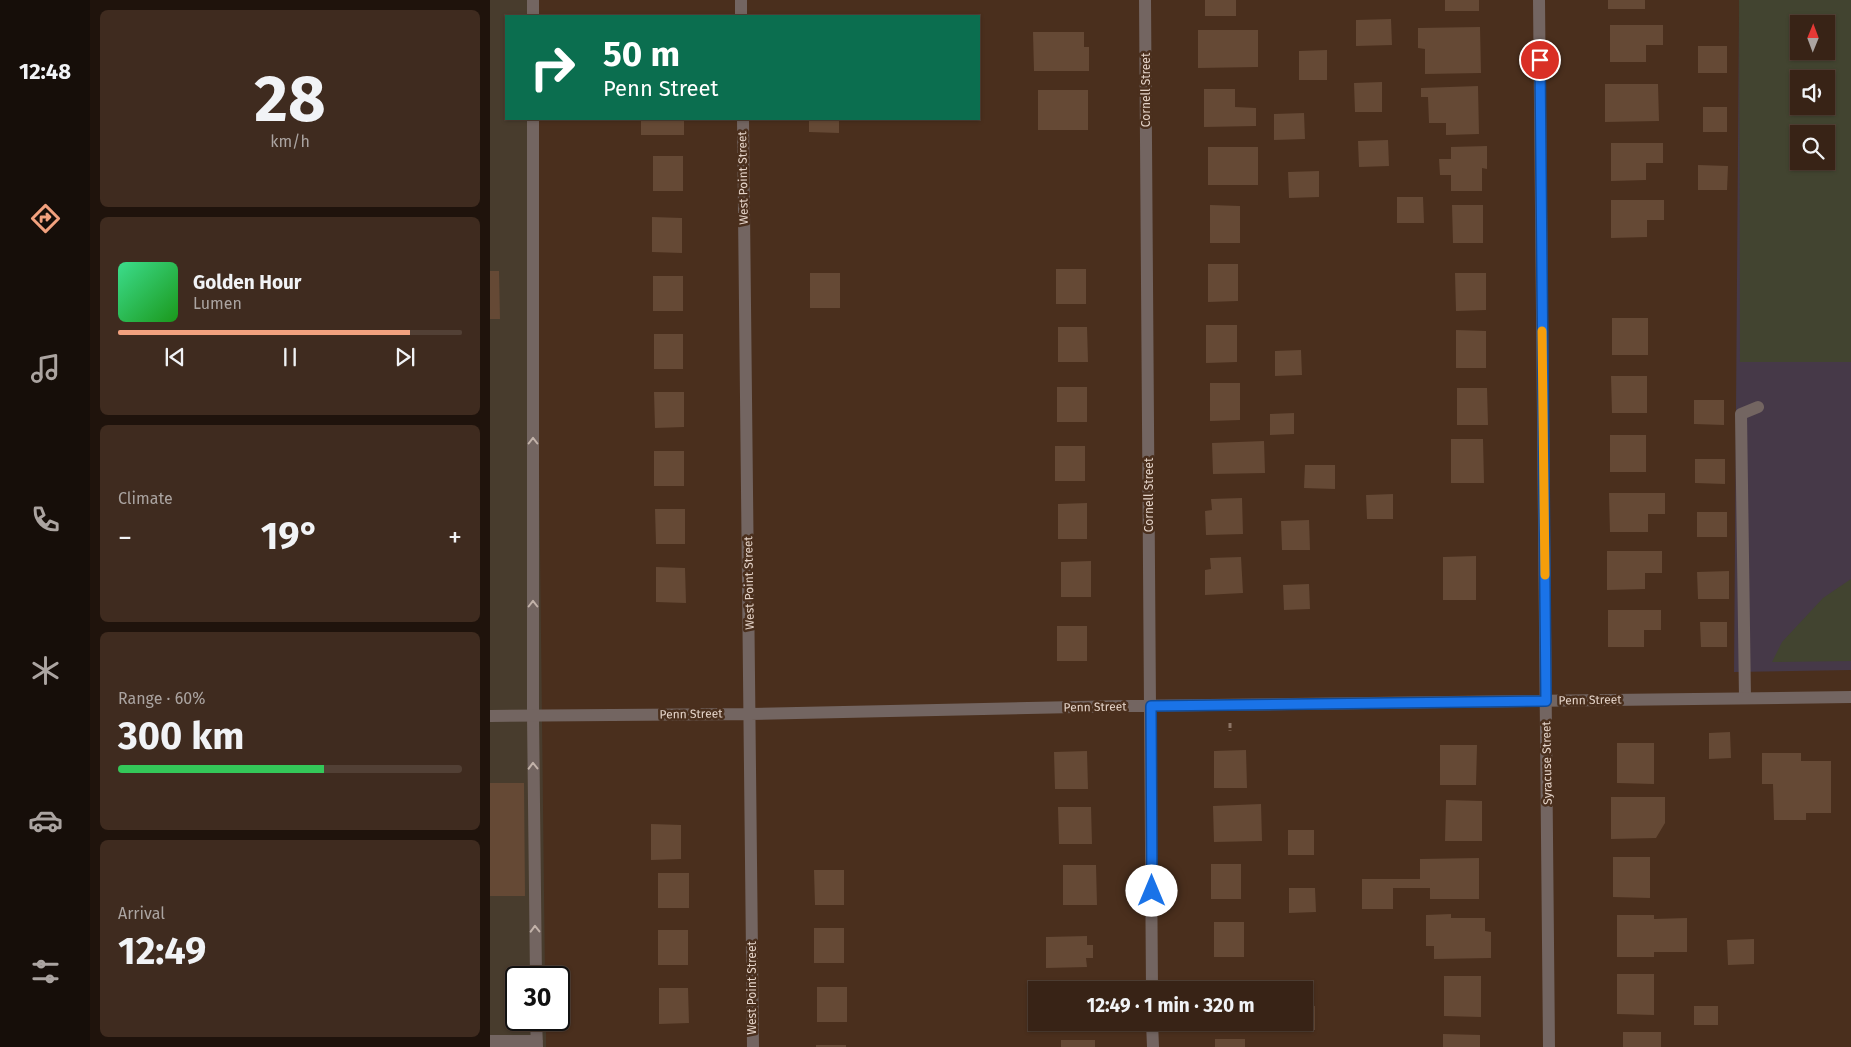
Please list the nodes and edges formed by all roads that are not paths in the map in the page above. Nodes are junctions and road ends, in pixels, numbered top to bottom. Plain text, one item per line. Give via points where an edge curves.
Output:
1 (533, 0) edge
2 (741, 0) edge
3 (1146, 0) edge
4 (1539, 0) edge
5 (533, 15) edge
6 (741, 15) edge
7 (533, 120) edge
8 (743, 120) edge
9 (1758, 407) dead end
10 (1851, 697) edge
11 (1746, 698) junction
12 (1546, 701) junction
13 (1151, 706) junction
14 (750, 714) junction
15 (490, 716) edge
16 (533, 716) junction
17 (536, 966) edge
18 (1152, 981) edge
19 (536, 1031) edge
20 (1152, 1031) edge
21 (490, 1042) edge
22 (537, 1044) edge
23 (753, 1047) edge
24 (1152, 1047) edge
25 (1549, 1047) edge

1 - 5 street
2 - 6 street
3 - 13 street, Cornell Street
4 - 12 street, Syracuse Street
16 -> 7 street
8 - 14 street, West Point Street
9 - 11 street via 1741,414
10 - 11 street, Penn Street
11 - 12 street, Penn Street
12 - 13 street, Penn Street
12 - 25 street, Syracuse Street
13 - 14 street, Penn Street
13 - 18 street, Cornell Street
14 - 16 street, Penn Street
14 - 23 street, West Point Street
15 - 16 street, Penn Street
17 -> 16 street
19 - 22 street
20 - 24 street
21 - 22 street

